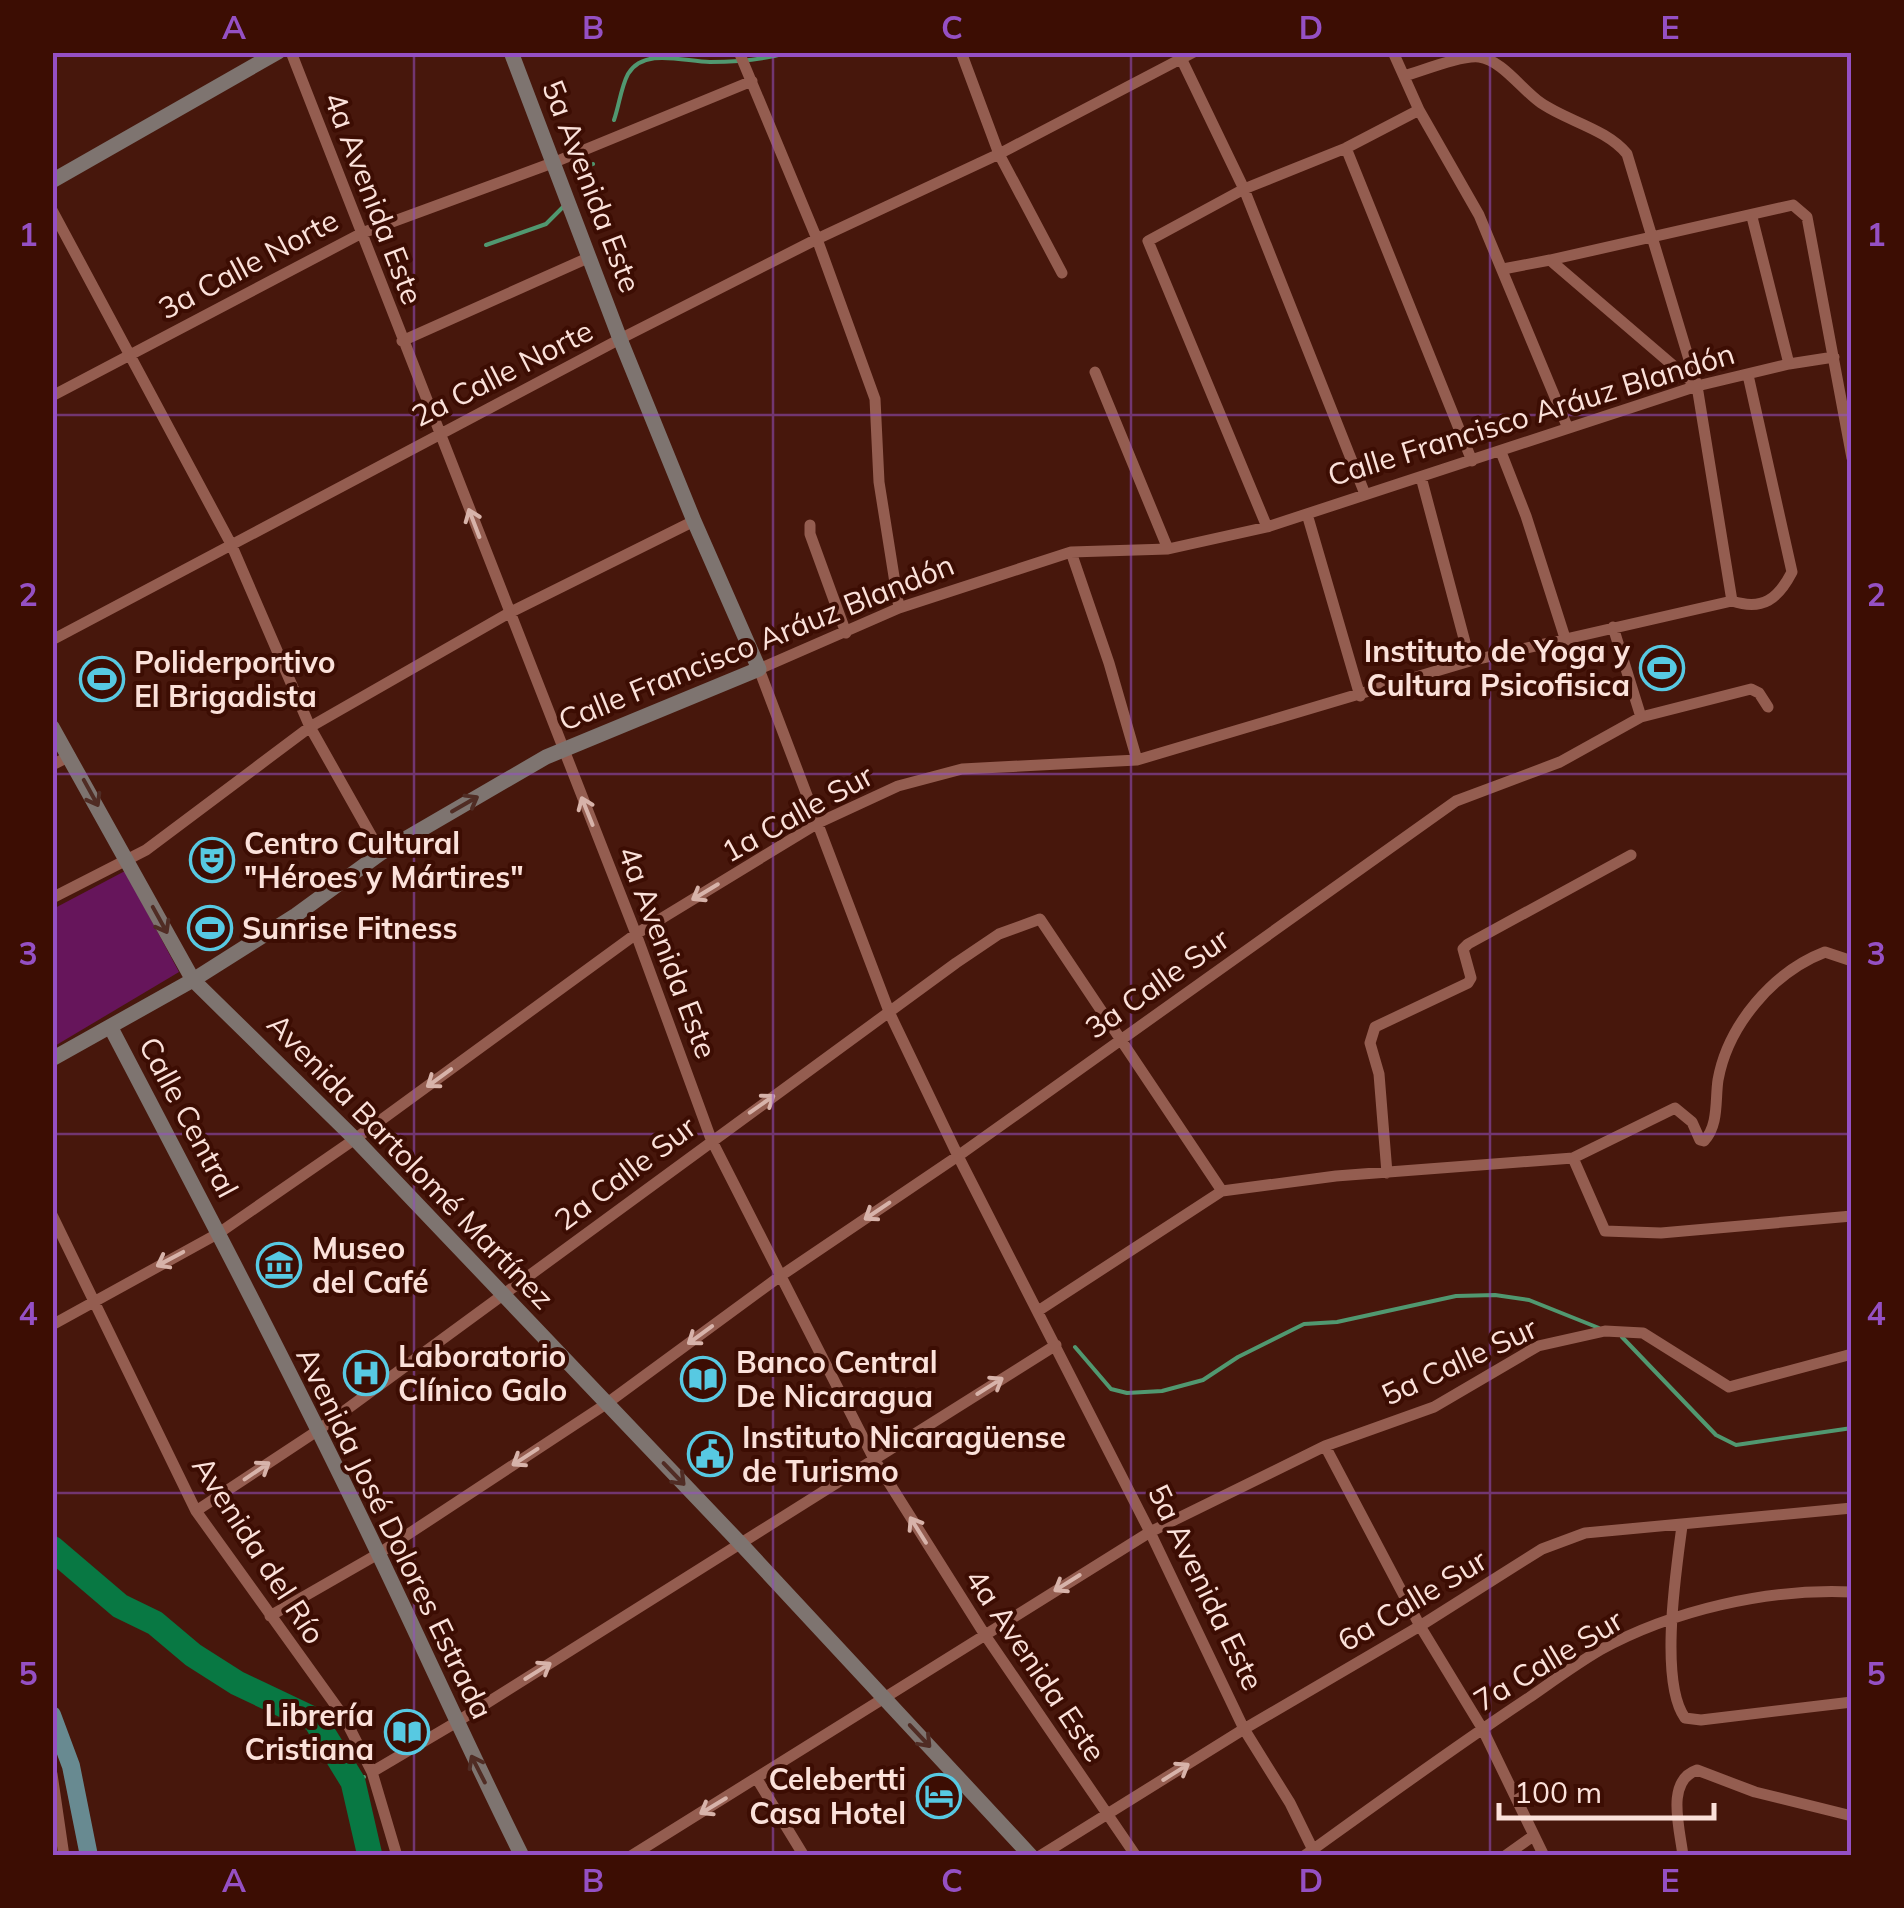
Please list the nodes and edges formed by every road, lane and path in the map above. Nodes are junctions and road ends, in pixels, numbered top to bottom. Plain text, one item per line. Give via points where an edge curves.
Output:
1 (278, 52) edge
2 (292, 52) edge
3 (511, 52) edge
4 (961, 52) edge
5 (1194, 52) edge
6 (1393, 52) edge
7 (740, 54) edge
8 (1179, 56) edge
9 (749, 74) junction
10 (1404, 76) junction
11 (1420, 110) junction
12 (1346, 148) junction
13 (1000, 154) junction
14 (555, 162) junction
15 (52, 181) edge
16 (1244, 189) junction
17 (52, 210) edge
18 (1752, 217) junction
19 (362, 233) junction
20 (817, 239) junction
21 (1654, 240) junction
22 (590, 257) junction
23 (1550, 260) junction
24 (1503, 269) junction
25 (1062, 273) dead end
26 (620, 339) junction
27 (402, 341) junction
28 (131, 354) junction
29 (1834, 358) junction
30 (1789, 364) junction
31 (1095, 372) dead end
32 (1748, 375) junction
33 (1697, 386) junction
34 (52, 396) edge
35 (1567, 426) junction
36 (440, 433) junction
37 (1501, 452) junction
38 (1852, 458) edge
39 (1472, 461) junction
40 (1421, 477) junction
41 (1365, 494) junction
42 (1306, 514) junction
43 (694, 521) junction
44 (810, 524) dead end
45 (1267, 527) junction
46 (232, 544) junction
47 (1168, 549) junction
48 (1072, 552) junction
49 (1732, 601) junction
50 (900, 608) junction
51 (509, 613) junction
52 (1613, 627) junction
53 (846, 633) junction
54 (52, 640) edge
55 (1566, 641) junction
56 (1470, 661) junction
57 (759, 670) junction
58 (1360, 696) junction
59 (1768, 708) dead end
60 (1640, 717) junction
61 (52, 727) edge
62 (310, 727) junction
63 (562, 749) junction
64 (70, 756) junction
65 (1137, 760) junction
66 (52, 765) edge
67 (818, 823) junction
68 (382, 854) junction
69 (1632, 855) dead end
70 (128, 860) junction
71 (52, 898) edge
72 (636, 934) junction
73 (1852, 961) edge
74 (193, 980) junction
75 (890, 1014) junction
76 (111, 1028) junction
77 (1121, 1039) junction
78 (52, 1059) edge
79 (355, 1139) junction
80 (711, 1139) junction
81 (958, 1156) junction
82 (1574, 1158) junction
83 (1387, 1172) junction
84 (1222, 1191) junction
85 (52, 1215) edge
86 (1852, 1216) edge
87 (218, 1233) junction
88 (779, 1277) junction
89 (504, 1295) junction
90 (92, 1302) junction
91 (1038, 1311) junction
92 (52, 1326) edge
93 (1056, 1345) junction
94 (1852, 1354) edge
95 (606, 1404) junction
96 (317, 1431) junction
97 (1325, 1446) junction
98 (874, 1459) junction
99 (1852, 1508) edge
100 (196, 1512) junction
101 (1682, 1526) junction
102 (1150, 1532) junction
103 (740, 1543) junction
104 (378, 1554) junction
105 (1852, 1592) edge
106 (270, 1616) junction
107 (1670, 1622) junction
108 (1420, 1626) junction
109 (985, 1635) junction
110 (885, 1698) junction
111 (1852, 1702) edge
112 (52, 1716) edge
113 (455, 1723) junction
114 (1482, 1728) junction
115 (1244, 1729) junction
116 (372, 1772) junction
117 (52, 1774) edge
118 (757, 1780) junction
119 (55, 1792) edge
120 (1108, 1816) junction
121 (1852, 1816) edge
122 (1533, 1836) junction
123 (1311, 1853) edge
124 (64, 1856) edge
125 (88, 1856) edge
126 (397, 1856) edge
127 (522, 1856) edge
128 (631, 1856) edge
129 (804, 1856) edge
130 (1032, 1856) edge
131 (1040, 1856) edge
132 (1136, 1856) edge
133 (1505, 1856) edge
134 (1544, 1856) edge
135 (1683, 1856) edge

1 - 15 street
2 - 19 street, 4a Avenida Este
3 - 14 street, 5a Avenida Este
4 - 13 street
5 - 8 street, 2a Calle Norte
6 - 10 street
7 - 9 street
8 - 13 street, 2a Calle Norte
8 - 16 street
9 - 14 street, 3a Calle Norte
9 - 20 street
10 - 11 street
10 - 21 street via 1476,56 1490,60 1557,114 1627,154
11 - 12 street
11 - 24 street
12 - 16 street
12 - 39 street
13 - 20 street, 2a Calle Norte
13 - 25 street
14 - 19 street, 3a Calle Norte
14 - 22 street, 5a Avenida Este
16 - 41 street
16 - 45 street via 1148,241
17 - 28 street
18 - 21 street
18 - 29 street via 1794,206 1808,217
18 - 30 street
19 - 27 street, 4a Avenida Este
19 - 28 street, 3a Calle Norte
20 - 26 street, 2a Calle Norte
20 - 50 street via 876,399 879,482
21 - 23 street
21 - 33 street
22 - 26 street, 5a Avenida Este
22 - 27 street
23 - 24 street
23 - 33 street
24 - 35 street
26 - 36 street, 2a Calle Norte
26 - 43 street, 5a Avenida Este
27 - 36 street, 4a Avenida Este
28 - 34 street, 3a Calle Norte
28 - 46 street
29 - 30 street, Calle Francisco Aráuz Blandón
29 - 38 street
30 - 32 street, Calle Francisco Aráuz Blandón
31 - 47 street
32 - 33 street, Calle Francisco Aráuz Blandón
32 - 49 street, 1a Calle Sur via 1792,572 1771,602
33 - 35 street, Calle Francisco Aráuz Blandón
33 - 49 street
35 - 37 street, Calle Francisco Aráuz Blandón
36 - 46 street, 2a Calle Norte
51 -> 36 street, 4a Avenida Este
37 - 39 street, Calle Francisco Aráuz Blandón
37 - 55 street
39 - 40 street, Calle Francisco Aráuz Blandón
40 - 41 street, Calle Francisco Aráuz Blandón
40 - 56 street
41 - 42 street, Calle Francisco Aráuz Blandón
42 - 45 street, Calle Francisco Aráuz Blandón
42 - 58 street
43 - 51 street
43 - 57 street, 5a Avenida Este
44 - 53 street
45 - 47 street, Calle Francisco Aráuz Blandón
46 - 54 street, 2a Calle Norte
46 - 62 street
47 - 48 street, Calle Francisco Aráuz Blandón
48 - 50 street, Calle Francisco Aráuz Blandón
48 - 65 street
49 - 52 street, 1a Calle Sur
50 - 53 street, Calle Francisco Aráuz Blandón
51 - 62 street
51 - 63 street, 4a Avenida Este
52 - 55 street, 1a Calle Sur
52 - 60 street
53 - 57 street, Calle Francisco Aráuz Blandón
55 - 56 street, 1a Calle Sur
56 - 58 street, 1a Calle Sur
57 - 63 street, Calle Francisco Aráuz Blandón
57 - 67 street, 5a Avenida Este
58 - 65 street, 1a Calle Sur
59 - 60 street, 3a Calle Sur via 1751,689
60 - 77 street, 3a Calle Sur via 1560,762 1456,801
61 - 64 street, Avenida Bartolomé Martínez
62 - 68 street
62 - 70 street
68 -> 63 street, Calle Francisco Aráuz Blandón
72 -> 63 street, 4a Avenida Este
64 - 66 street
64 -> 70 street, Avenida Bartolomé Martínez
65 - 67 street, 1a Calle Sur via 962,769 898,786
67 -> 72 street, 1a Calle Sur
67 - 75 street, 5a Avenida Este
68 - 74 street, Calle Francisco Aráuz Blandón
69 - 83 street via 1468,944 1468,983 1375,1027 1370,1043 1380,1074
70 - 71 street
70 -> 74 street, Avenida Bartolomé Martínez
72 -> 79 street, 1a Calle Sur
72 - 80 street, 4a Avenida Este
73 - 82 street via 1825,952 1808,958 1758,998 1718,1076 1713,1128 1704,1141 1676,1108
74 - 76 street, Calle Francisco Aráuz Blandón
74 - 79 street, Avenida Bartolomé Martínez
75 - 77 street, 2a Calle Sur via 999,934 1040,919
80 -> 75 street, 2a Calle Sur
75 - 81 street, 5a Avenida Este
76 - 78 street, Calle Francisco Aráuz Blandón
76 - 87 street, Calle Central
77 - 81 street, 3a Calle Sur
77 - 84 street
79 - 87 street, 1a Calle Sur
79 - 89 street, Avenida Bartolomé Martínez
80 - 88 street, 4a Avenida Este
80 - 89 street, 2a Calle Sur
81 -> 88 street, 3a Calle Sur
81 - 91 street, 5a Avenida Este
82 - 83 street
82 - 86 street via 1605,1232
83 - 84 street
84 - 91 street
85 - 90 street, Avenida del Río
87 -> 90 street, 1a Calle Sur
87 - 96 street, Avenida José Dolores Estrada
88 -> 95 street, 3a Calle Sur
88 - 98 street, 4a Avenida Este
89 - 95 street, Avenida Bartolomé Martínez
89 - 96 street, 2a Calle Sur
90 - 92 street, 1a Calle Sur
90 - 100 street, Avenida del Río
91 - 93 street, 5a Avenida Este
98 -> 93 street
93 - 102 street, 5a Avenida Este
94 - 97 street, 5a Calle Sur via 1728,1386 1644,1333 1606,1331 1538,1346 1434,1407
95 -> 103 street, Avenida Bartolomé Martínez
95 -> 104 street, 3a Calle Sur
100 -> 96 street, 2a Calle Sur
96 - 104 street, Avenida José Dolores Estrada
97 - 102 street, 5a Calle Sur
97 - 108 street
98 - 103 street
109 -> 98 street, 4a Avenida Este
99 - 101 street, 6a Calle Sur
100 - 106 street, Avenida del Río
101 - 107 street
101 - 108 street, 6a Calle Sur via 1585,1533 1542,1548
102 -> 109 street, 5a Calle Sur
102 - 115 street, 5a Avenida Este
103 - 110 street, Avenida Bartolomé Martínez
113 -> 103 street
104 - 106 street, 3a Calle Sur
104 - 113 street, Avenida José Dolores Estrada
105 - 107 street, 7a Calle Sur via 1814,1590 1722,1605
106 - 116 street, Avenida del Río via 344,1718
107 - 111 street via 1677,1707 1685,1718
107 - 114 street, 7a Calle Sur via 1600,1650
108 - 114 street
108 - 115 street, 6a Calle Sur
109 - 110 street, 5a Calle Sur
109 - 120 street, 4a Avenida Este
110 - 118 street, 5a Calle Sur
110 -> 130 street, Avenida Bartolomé Martínez
112 - 125 main road via 71,1766
113 - 116 street
127 -> 113 street, Avenida José Dolores Estrada
114 - 122 street
114 - 123 street, 7a Calle Sur
120 -> 115 street, 6a Calle Sur
115 - 123 street, 5a Avenida Este
116 - 126 street, Avenida del Río
117 - 119 street
118 -> 128 street, 5a Calle Sur
118 - 129 street
119 - 124 street
120 - 131 street, 6a Calle Sur
120 - 132 street
121 - 135 street via 1754,1792 1698,1770 1682,1780 1676,1794
122 - 133 street
122 - 134 street

